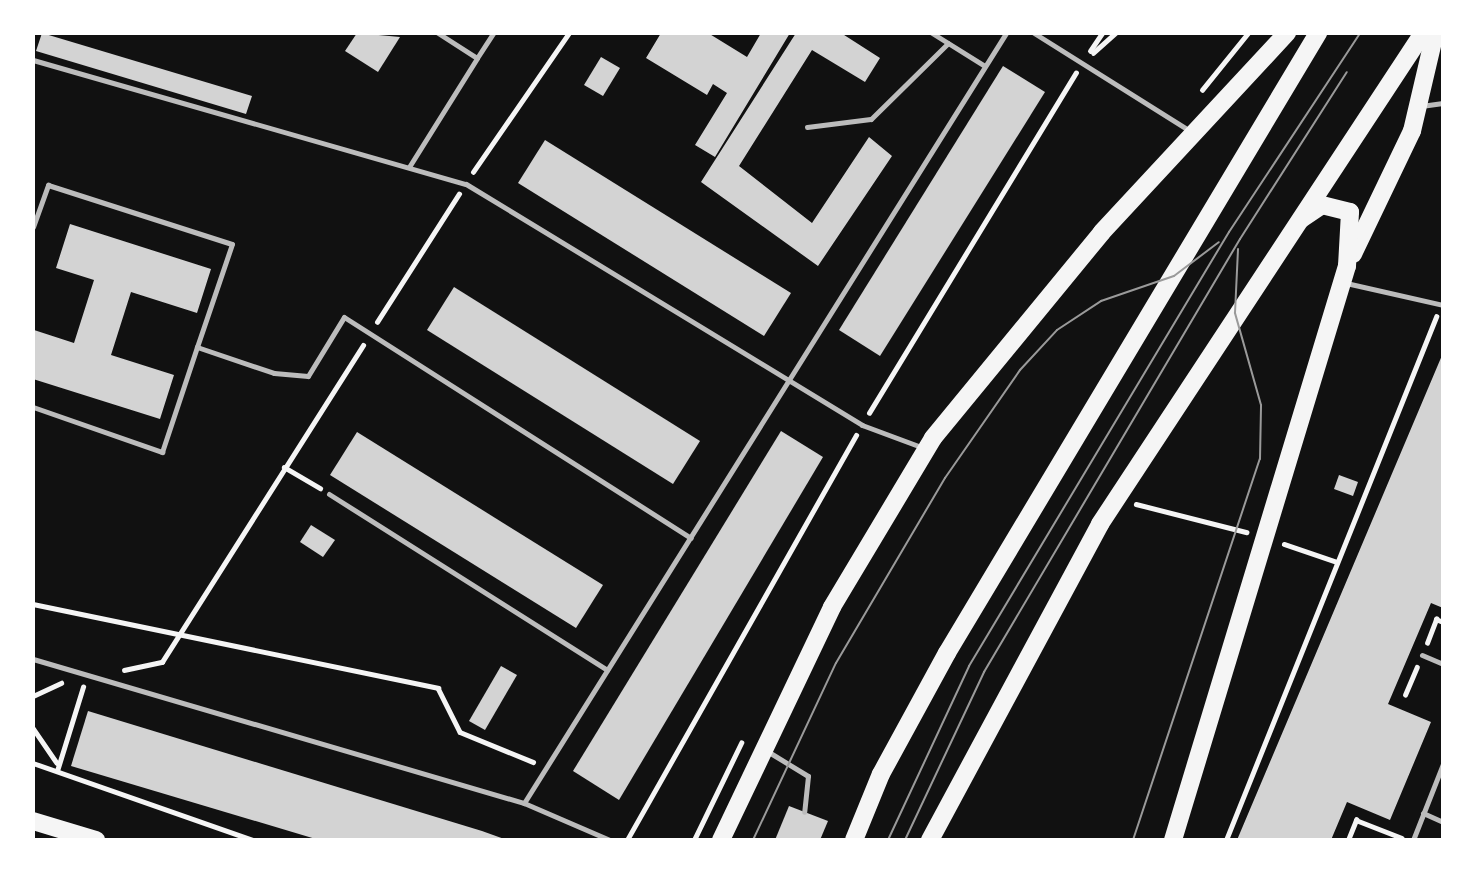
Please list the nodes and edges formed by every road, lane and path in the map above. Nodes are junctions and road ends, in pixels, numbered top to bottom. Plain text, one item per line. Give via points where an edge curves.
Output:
1 (438, 33) edge
2 (493, 33) edge
3 (569, 33) edge
4 (932, 33) edge
5 (1006, 33) edge
6 (1034, 33) edge
7 (1102, 33) edge
8 (1115, 33) edge
9 (1287, 33) edge
10 (1318, 33) edge
11 (1423, 33) edge
12 (1436, 33) edge
13 (948, 43) junction
14 (477, 58) junction
15 (33, 60) edge
16 (1082, 63) junction
17 (985, 66) junction
18 (1443, 103) edge
19 (1418, 107) junction
20 (807, 127) dead end
21 (1192, 132) junction
22 (409, 167) junction
23 (466, 184) junction
24 (33, 227) edge
25 (1286, 234) junction
26 (1345, 274) junction
27 (1442, 304) edge
28 (371, 332) junction
29 (197, 347) junction
30 (789, 381) junction
31 (33, 407) edge
32 (862, 425) junction
33 (927, 450) junction
34 (284, 467) junction
35 (329, 494) joint
36 (1134, 504) dead end
37 (691, 538) junction
38 (1265, 538) junction
39 (1337, 562) junction
40 (33, 604) edge
41 (181, 631) junction
42 (1422, 656) dead end
43 (33, 659) edge
44 (1443, 664) edge
45 (607, 670) junction
46 (86, 677) junction
47 (33, 728) edge
48 (761, 747) junction
49 (33, 763) edge
50 (58, 764) junction
51 (1443, 764) edge
52 (546, 767) junction
53 (57, 771) junction
54 (524, 803) junction
55 (804, 812) dead end
56 (1423, 813) junction
57 (33, 821) edge
58 (1443, 822) edge
59 (96, 840) edge
60 (253, 840) edge
61 (610, 840) edge
62 (627, 840) edge
63 (720, 840) edge
64 (854, 840) edge
65 (930, 840) edge
66 (1173, 840) edge
67 (1226, 840) edge
68 (1348, 840) edge
69 (1406, 840) edge
70 (1413, 840) edge

1 - 14 lane
2 - 14 lane
3 - 23 path
4 - 13 lane
5 - 17 lane
6 - 16 lane
7 - 16 path
8 - 16 path
9 - 21 main road
10 - 64 main road via 947,653 881,774
11 - 25 main road
12 - 19 main road
13 - 17 lane
13 - 20 lane via 871,119
14 - 22 lane
15 - 22 lane
16 - 21 lane
16 - 32 path
17 - 30 lane
18 - 19 lane
19 - 26 main road
21 - 33 main road via 1014,333
22 - 23 lane
23 - 28 path
23 - 30 lane
24 - 29 lane via 48,185 232,244
25 - 26 main road via 1322,205 1340,205 1352,223
25 - 65 main road via 1100,524
26 - 27 lane
26 - 38 main road
27 - 39 path
28 - 29 lane via 344,317 308,376 274,373
28 - 34 path
28 - 37 lane
29 - 31 lane via 162,452
30 - 32 lane
30 - 37 lane
32 - 33 lane
32 - 62 path
33 - 48 main road via 832,607
34 - 35 path
34 - 41 path
35 - 45 lane
36 - 38 path
37 - 45 lane
38 - 39 path
38 - 66 main road
39 - 67 path
40 - 41 path
41 - 46 path via 162,662
41 - 52 path via 439,688 460,732
42 - 44 lane
43 - 46 lane
45 - 52 lane
46 - 50 path
46 - 54 lane
47 - 50 path
48 - 55 lane via 808,776
48 - 63 main road
49 - 53 path
50 - 53 path
51 - 56 lane
52 - 54 lane
53 - 60 path
54 - 61 lane
56 - 58 lane
56 - 70 lane
57 - 59 main road
68 - 69 path via 1356,820

